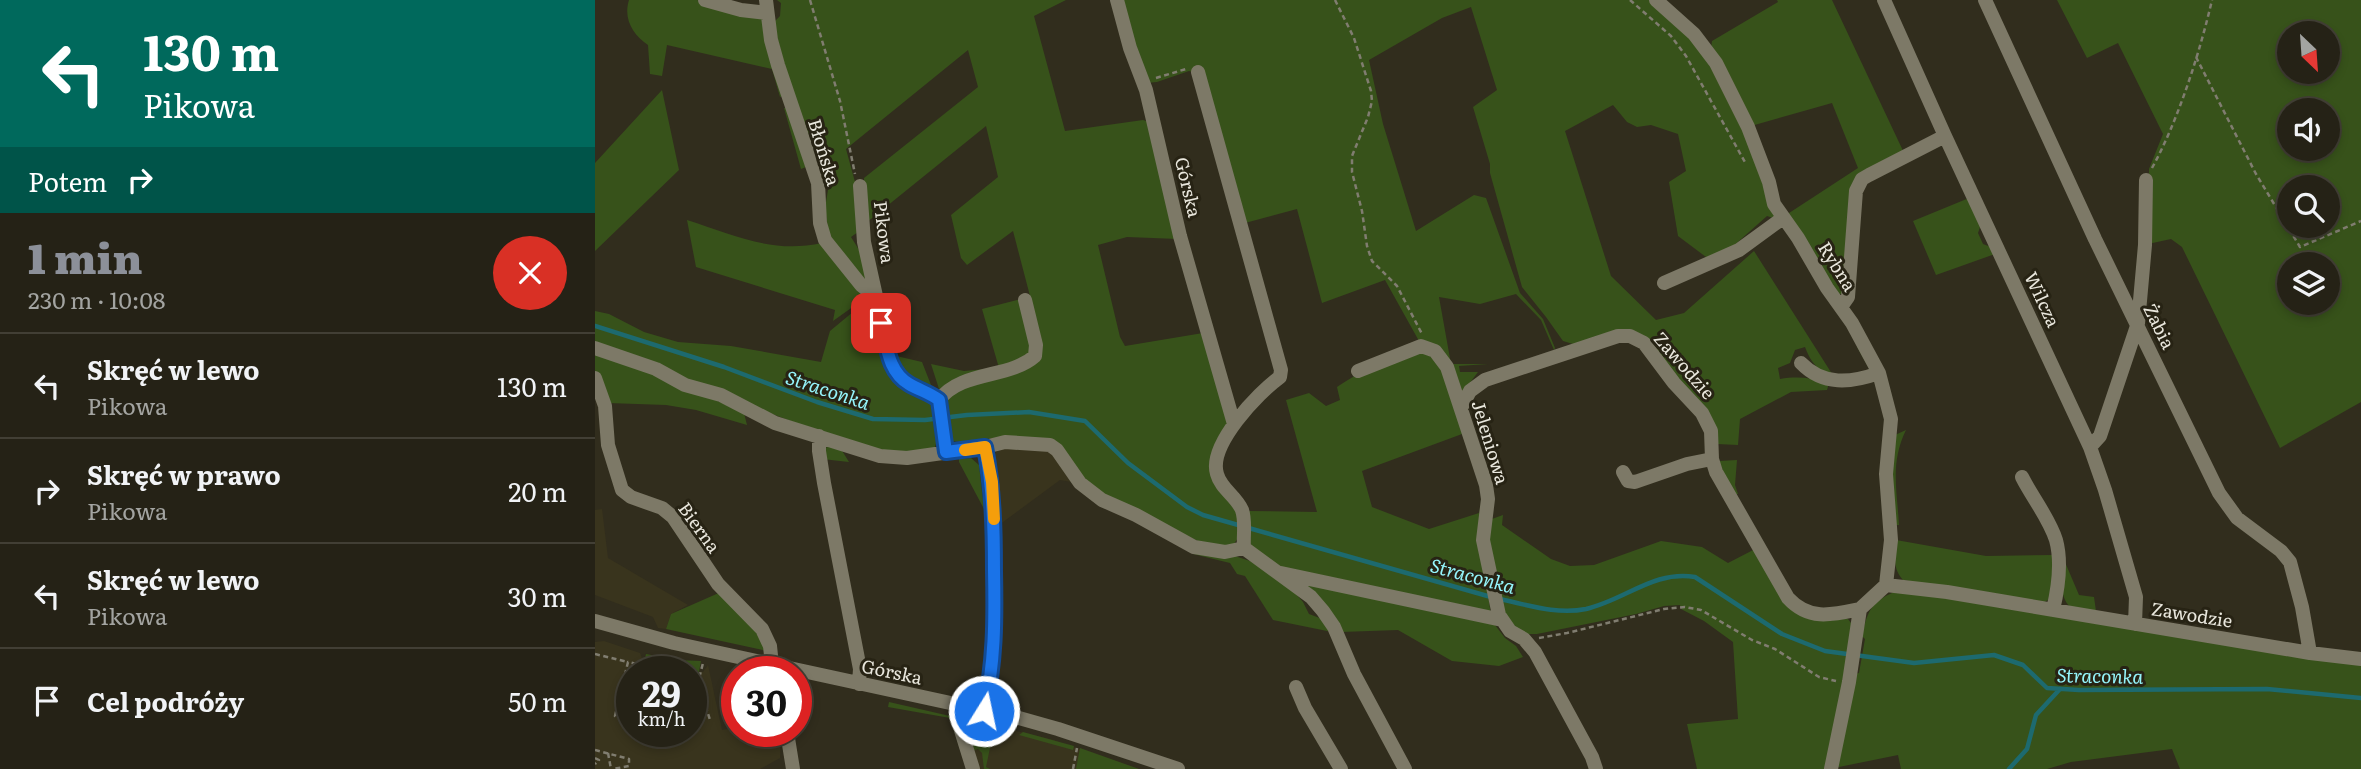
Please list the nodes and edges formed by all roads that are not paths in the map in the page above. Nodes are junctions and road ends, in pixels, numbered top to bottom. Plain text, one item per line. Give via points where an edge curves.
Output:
1 (705, 0) edge
2 (1117, 0) edge
3 (1656, 0) edge
4 (1885, 0) edge
5 (1985, 0) edge
6 (766, 7) edge
7 (1198, 72) road end
8 (1945, 136) junction
9 (2146, 180) road end
10 (860, 186) road end
11 (1783, 218) junction
12 (1664, 284) dead end
13 (876, 297) junction
14 (1025, 300) dead end
15 (1841, 307) junction
16 (2138, 323) junction
17 (595, 348) edge
18 (1801, 363) dead end
19 (1357, 371) dead end
20 (1879, 373) junction
21 (595, 377) edge
22 (940, 403) junction
23 (1461, 408) junction
24 (1234, 424) junction
25 (819, 436) junction
26 (945, 447) junction
27 (985, 447) junction
28 (2090, 447) junction
29 (1712, 459) junction
30 (1623, 472) dead end
31 (2022, 477) dead end
32 (1244, 542) junction
33 (1277, 572) junction
34 (1886, 585) junction
35 (1860, 609) junction
36 (2053, 610) junction
37 (1500, 617) junction
38 (595, 621) edge
39 (2135, 624) junction
40 (2310, 653) junction
41 (730, 656) edge
42 (775, 656) edge
43 (2361, 659) edge
44 (812, 674) edge
45 (859, 684) junction
46 (1296, 687) dead end
47 (961, 706) junction
48 (984, 711) junction
49 (789, 747) edge
50 (1171, 768) edge
51 (793, 769) edge
52 (973, 769) edge
53 (1341, 769) edge
54 (1405, 769) edge
55 (1596, 769) edge
56 (1831, 769) edge

1 - 6 street via 741,10
2 - 24 street, Górska via 1143,81 1180,236
3 - 11 street, Rybna via 1694,34 1716,63 1748,127
4 - 8 street, Wilcza
5 - 16 street, Żabia
6 - 13 street, Błońska via 778,65 818,183 825,240
7 - 24 street via 1281,370 1280,377
8 - 15 street via 1859,184 1848,298
8 - 28 street, Wilcza
9 - 16 street
10 - 13 street, Pikowa via 864,242
11 - 12 street via 1739,250
11 - 15 street, Rybna
13 - 22 street, Pikowa via 893,368 902,380
14 - 22 street via 1035,356 1027,363 952,388
15 - 20 street, Rybna
16 - 28 street via 2100,436
16 - 40 street, Żabia via 2226,504 2290,562
17 - 25 street via 721,395 775,423
18 - 20 street via 1808,371 1833,381 1861,380
19 - 23 street, Jeleniowa via 1412,348 1429,347 1447,367
20 - 34 street, Rybna via 1891,419 1886,474 1891,540
21 - 42 street, Bierna via 622,490 668,511 718,584 762,629
22 - 26 street
23 - 29 street, Zawodzie via 1470,391 1485,380 1587,345 1630,337 1644,343 1702,413 1711,430
23 - 37 street, Jeleniowa via 1488,493 1483,540
24 - 32 street via 1218,453 1216,469 1239,505
25 - 26 street via 880,456 907,458
25 - 45 street
26 - 27 street
27 - 32 street via 1005,442 1050,445 1091,493 1194,547 1225,552
27 - 48 street via 994,515 995,636
28 - 39 street, Wilcza via 2136,597
29 - 30 street via 1635,482
29 - 35 street, Zawodzie via 1781,589 1794,604 1825,615
31 - 36 street via 2055,539 2058,564
32 - 33 street
33 - 37 street via 1496,621
33 - 54 street via 1311,597 1334,627
34 - 35 street
34 - 36 street, Zawodzie
35 - 56 street
36 - 39 street, Zawodzie
37 - 55 street via 1535,652
38 - 41 street, Górska
39 - 40 street, Zawodzie
40 - 43 street, Zawodzie
44 - 45 street, Górska
45 - 47 street, Górska
46 - 53 street
47 - 48 street, Górska
47 - 52 street via 960,724
48 - 50 street, Górska via 1058,729
49 - 51 street

